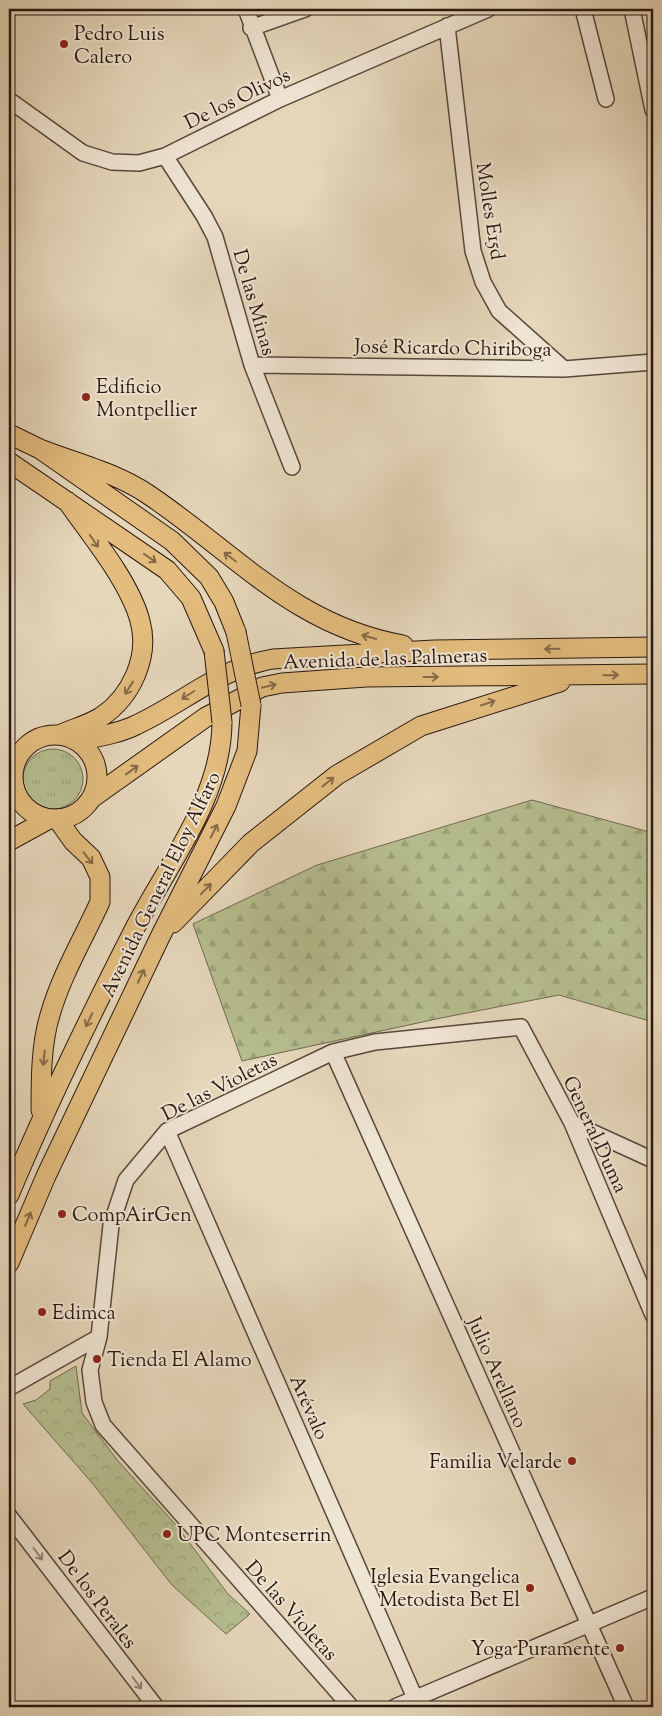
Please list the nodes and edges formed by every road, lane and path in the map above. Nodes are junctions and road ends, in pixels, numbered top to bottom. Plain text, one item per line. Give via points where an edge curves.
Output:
1 (246, 9) edge
2 (305, 9) edge
3 (488, 9) edge
4 (583, 9) edge
5 (632, 9) edge
6 (447, 26) junction
7 (251, 28) junction
8 (280, 98) junction
9 (606, 98) dead end
10 (9, 100) edge
11 (653, 110) edge
12 (165, 156) junction
13 (653, 362) edge
14 (252, 365) junction
15 (564, 369) junction
16 (9, 434) edge
17 (40, 449) junction
18 (9, 462) edge
19 (292, 467) dead end
20 (67, 501) junction
21 (653, 647) edge
22 (434, 650) junction
23 (653, 674) edge
24 (581, 675) junction
25 (59, 735) junction
26 (77, 741) junction
27 (12, 761) edge
28 (92, 798) junction
29 (54, 820) junction
30 (9, 841) edge
31 (160, 937) junction
32 (521, 1027) joint
33 (333, 1052) junction
34 (42, 1117) junction
35 (572, 1123) junction
36 (168, 1131) junction
37 (653, 1160) edge
38 (9, 1195) edge
39 (9, 1263) edge
40 (653, 1315) edge
41 (99, 1337) junction
42 (9, 1388) edge
43 (9, 1516) edge
44 (653, 1596) edge
45 (588, 1625) junction
46 (415, 1698) junction
47 (156, 1707) edge
48 (351, 1707) edge
49 (395, 1707) edge
50 (626, 1707) edge

1 - 7 street
2 - 7 street
3 - 6 street, De los Olivos
4 - 9 street
5 - 11 street
6 - 8 street, De los Olivos
6 - 15 street, Molles E15d via 473,252 483,282 500,311
7 - 8 street
8 - 12 street, De los Olivos
10 - 12 street, De los Olivos via 83,153 97,159 139,163
12 - 14 street, De las Minas via 214,237
13 - 15 street, José Ricardo Chiriboga
14 - 15 street, José Ricardo Chiriboga
14 - 19 street, De las Minas
16 - 17 main road, Avenida General Eloy Alfaro
22 -> 17 main road via 358,634 305,610 281,596 148,494 120,479
31 -> 17 main road, Avenida General Eloy Alfaro, bridge via 226,806 246,751 250,705 236,632 209,577 183,552 153,526
18 - 20 main road, Avenida General Eloy Alfaro
20 -> 25 main road via 127,591 140,622 142,646 138,670 118,704 100,717
20 -> 34 main road, Avenida General Eloy Alfaro, bridge via 167,570 191,598 214,650 222,722 221,745 203,802 135,928
21 -> 22 main road, Avenida de las Palmeras
22 -> 26 main road, Avenida de las Palmeras via 249,663 134,726
24 -> 23 main road, Avenida de las Palmeras
28 -> 24 main road, Avenida de las Palmeras via 206,717 262,687 366,677
31 -> 24 main road via 252,843 337,775 421,726
25 - 26 main road
25 - 27 main road via 34,740
26 - 28 main road via 87,750 96,767
27 - 29 main road via 18,800 32,813
28 - 29 main road, Avenida de las Palmeras via 78,813
29 - 30 main road, Avenida de las Palmeras
29 -> 34 main road via 91,858 100,877 101,888 100,902 61,983 49,1016
39 -> 31 main road, Avenida General Eloy Alfaro via 46,1176
32 - 33 street, De las Violetas via 375,1042
32 - 35 street, General Duma
33 - 36 street, De las Violetas
33 - 45 street, Julio Arellano
34 - 38 main road, Avenida General Eloy Alfaro
35 - 37 street
35 - 40 street, General Duma
36 - 41 street, De las Violetas via 126,1180 114,1216
36 - 46 street, Arévalo
41 - 42 street
41 - 48 street, De las Violetas via 90,1370 94,1402 103,1425
43 -> 47 street, De los Perales
44 - 45 street
45 - 46 street
45 - 50 street, Julio Arellano
46 - 49 street

